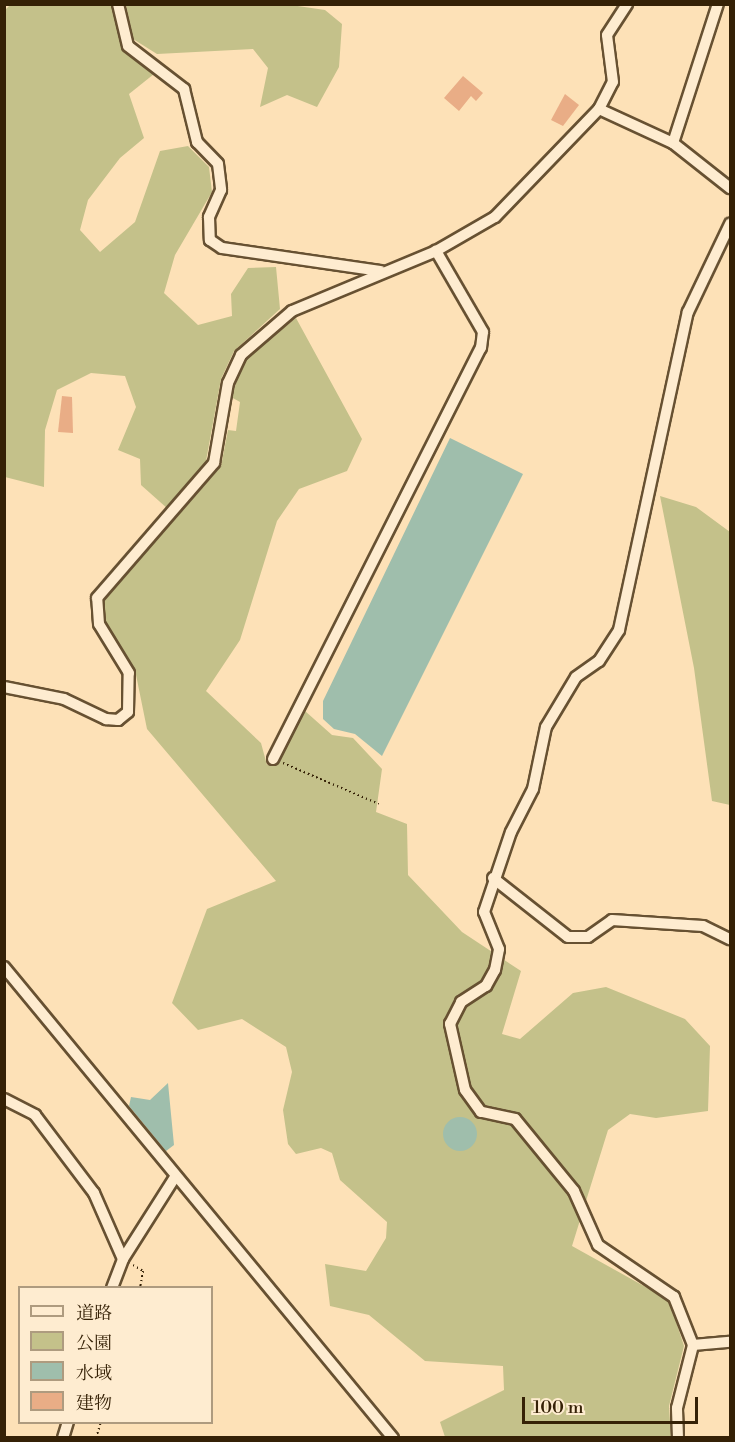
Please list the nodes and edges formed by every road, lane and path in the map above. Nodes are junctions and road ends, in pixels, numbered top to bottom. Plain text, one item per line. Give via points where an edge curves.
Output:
1 (118, 4) edge
2 (627, 4) edge
3 (717, 4) edge
4 (599, 109) junction
5 (673, 142) junction
6 (730, 188) edge
7 (730, 224) edge
8 (436, 250) junction
9 (380, 271) junction
10 (4, 687) edge
11 (273, 759) joint
12 (380, 804) dead end
13 (493, 878) junction
14 (730, 939) edge
15 (4, 967) edge
16 (4, 1099) edge
17 (175, 1177) junction
18 (123, 1259) junction
19 (112, 1286) edge
20 (140, 1286) edge
21 (730, 1342) edge
22 (693, 1345) junction
23 (393, 1437) edge
24 (678, 1437) edge

1 - 9 street via 128,46 184,89 197,142 218,164 221,190 209,217 210,240 222,248
2 - 4 street via 608,35 613,82
3 - 5 street
4 - 5 street
4 - 8 street via 495,217
5 - 6 street
7 - 13 street via 688,312 619,630 599,661 576,677 546,727 533,789
8 - 9 street
8 - 11 street via 483,332 481,348
9 - 10 street via 292,311 240,355 228,383 214,464 194,493 128,557 97,598 99,624 129,673 128,712 118,720 106,719 64,699
11 - 12 path
13 - 14 street via 568,937 588,937 612,921 703,926
13 - 22 street via 483,912 499,949 495,970 486,986 461,1002 450,1024 465,1090 481,1112 515,1119 574,1191 598,1245 674,1297
15 - 17 street
16 - 18 street via 35,1115 94,1193
17 - 18 street
17 - 23 street
18 - 19 street
18 - 20 path via 143,1271
21 - 22 street
22 - 24 street via 677,1408

